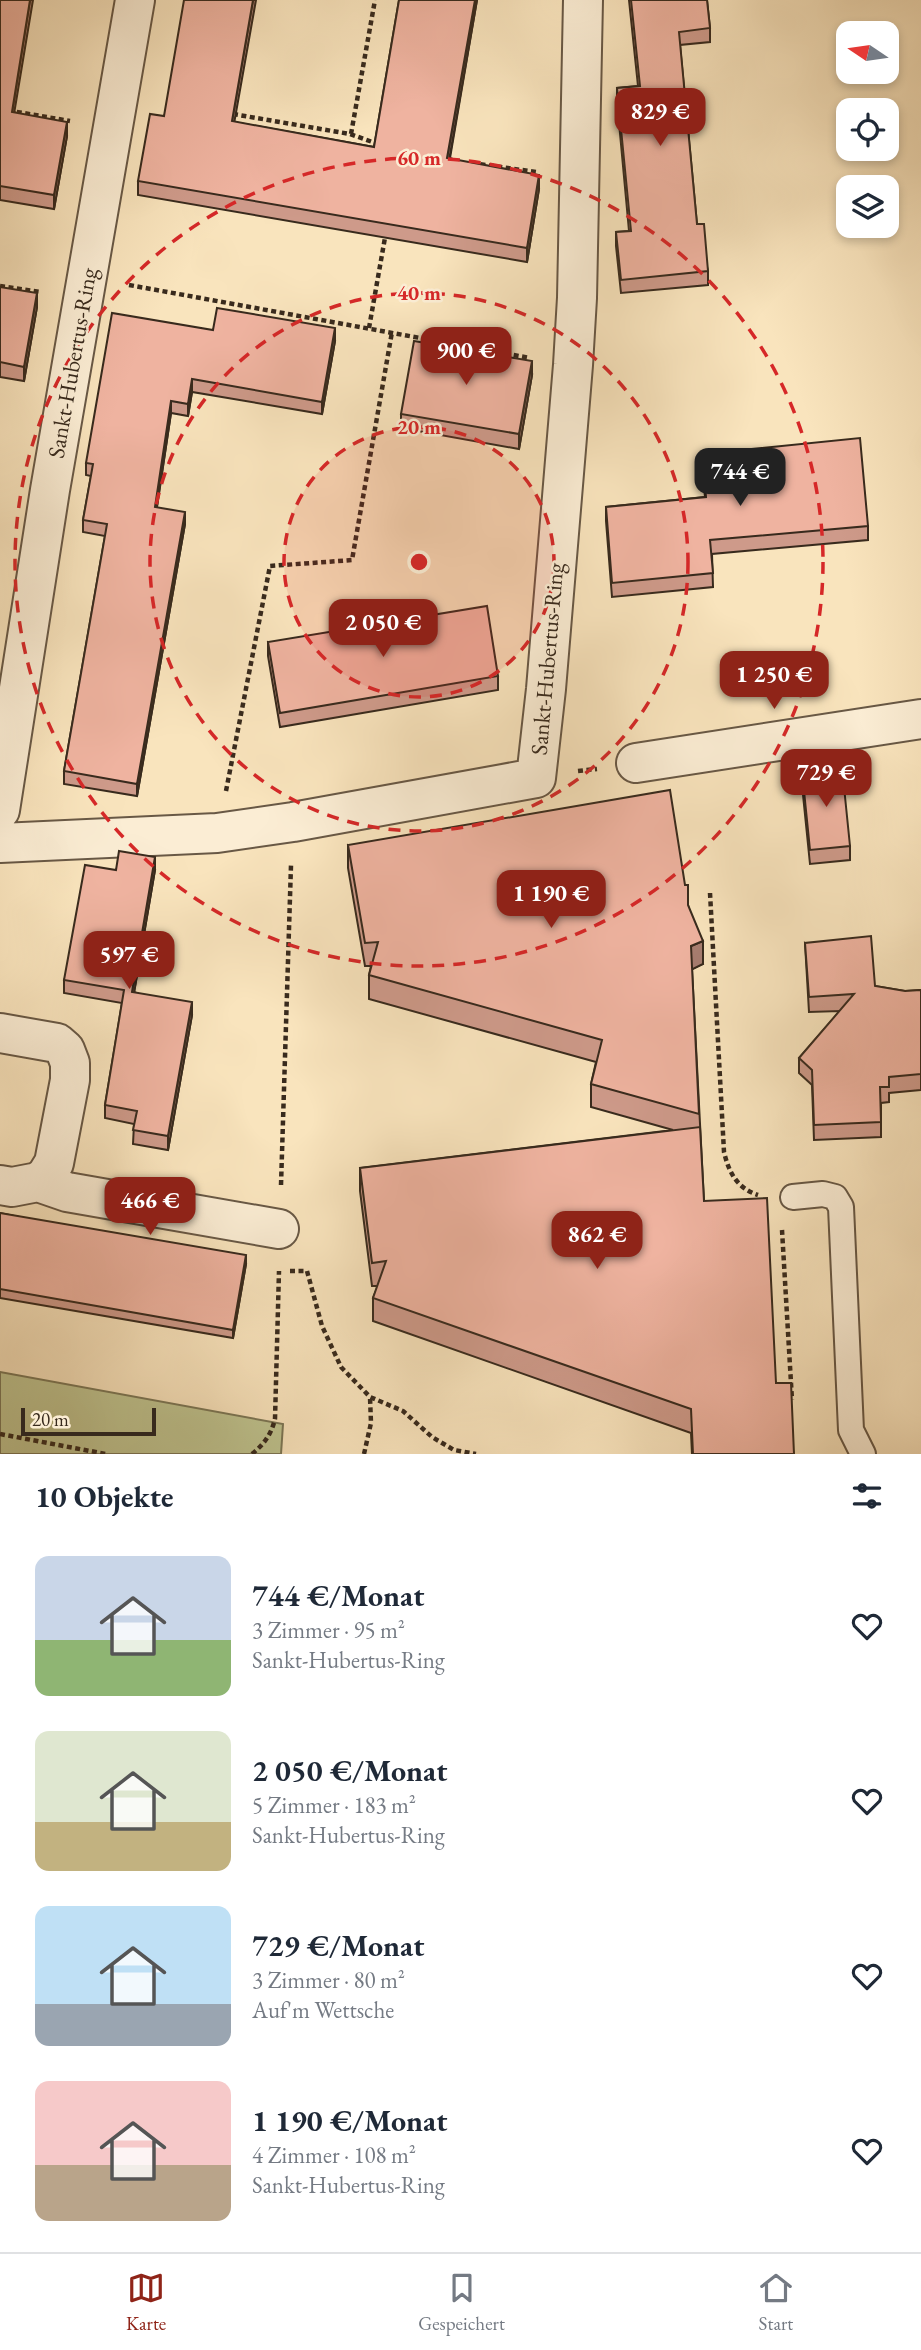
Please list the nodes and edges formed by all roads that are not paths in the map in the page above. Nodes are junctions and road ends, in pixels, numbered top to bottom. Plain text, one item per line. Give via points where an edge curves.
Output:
1 (135, 0) edge
2 (583, 0) edge
3 (921, 719) edge
4 (636, 763) road end
5 (0, 810) edge
6 (0, 843) edge
7 (0, 1033) edge
8 (38, 1182) junction
9 (0, 1185) edge
10 (786, 1197) road end
11 (279, 1229) road end
12 (863, 1454) edge

1 - 5 street, Sankt-Hubertus-Ring
2 - 6 street, Sankt-Hubertus-Ring via 573,365 536,778 217,833
3 - 4 street
7 - 8 street via 57,1044 70,1063 54,1163
8 - 9 street
8 - 11 street via 67,1192
10 - 12 lane via 823,1194 835,1197 841,1207 851,1430

